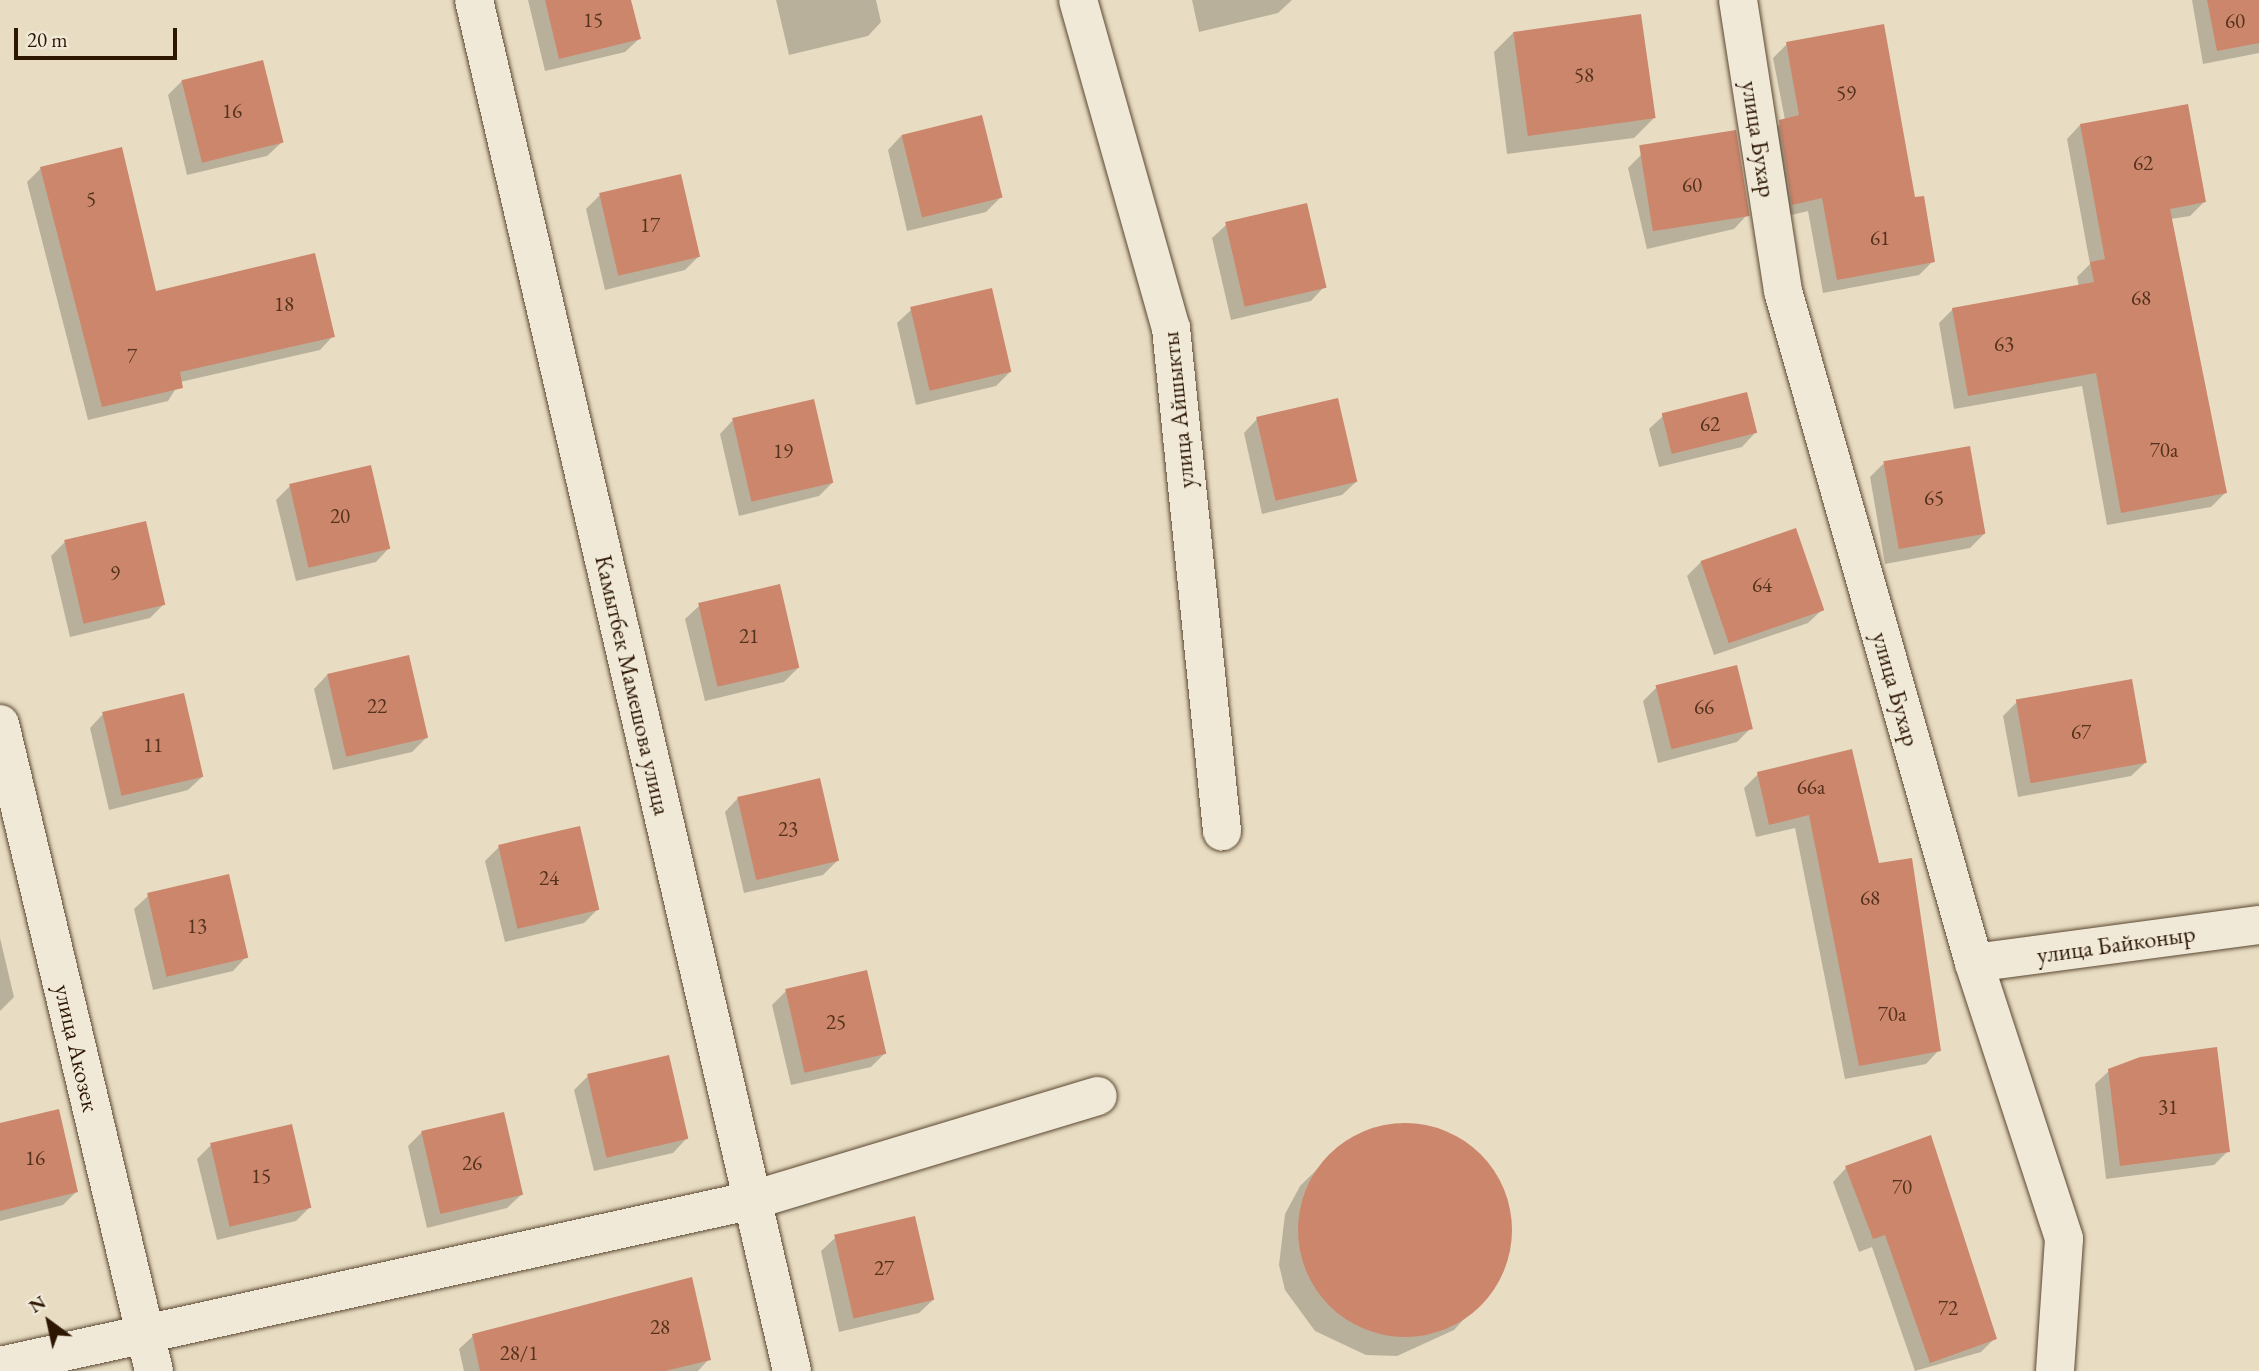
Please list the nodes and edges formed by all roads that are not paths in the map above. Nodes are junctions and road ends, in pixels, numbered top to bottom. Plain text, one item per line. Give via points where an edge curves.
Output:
1 (474, 0) edge
2 (1078, 0) edge
3 (1738, 0) edge
4 (0, 724) edge
5 (1222, 831) dead end
6 (2259, 925) edge
7 (1974, 963) junction
8 (1098, 1096) dead end
9 (753, 1200) junction
10 (150, 1353) edge
11 (0, 1366) edge
12 (792, 1371) edge
13 (2056, 1371) edge

1 - 9 street, Камытбек Мамешова улица
2 - 5 street, улица Айшыкты via 1171,328
3 - 7 street, улица Бухар via 1783,291
4 - 10 street, улица Акозек
6 - 7 street, улица Байконыр
7 - 13 street, улица Бухар via 2064,1239
8 - 9 street
9 - 10 street
9 - 12 street, Камытбек Мамешова улица
10 - 11 street

